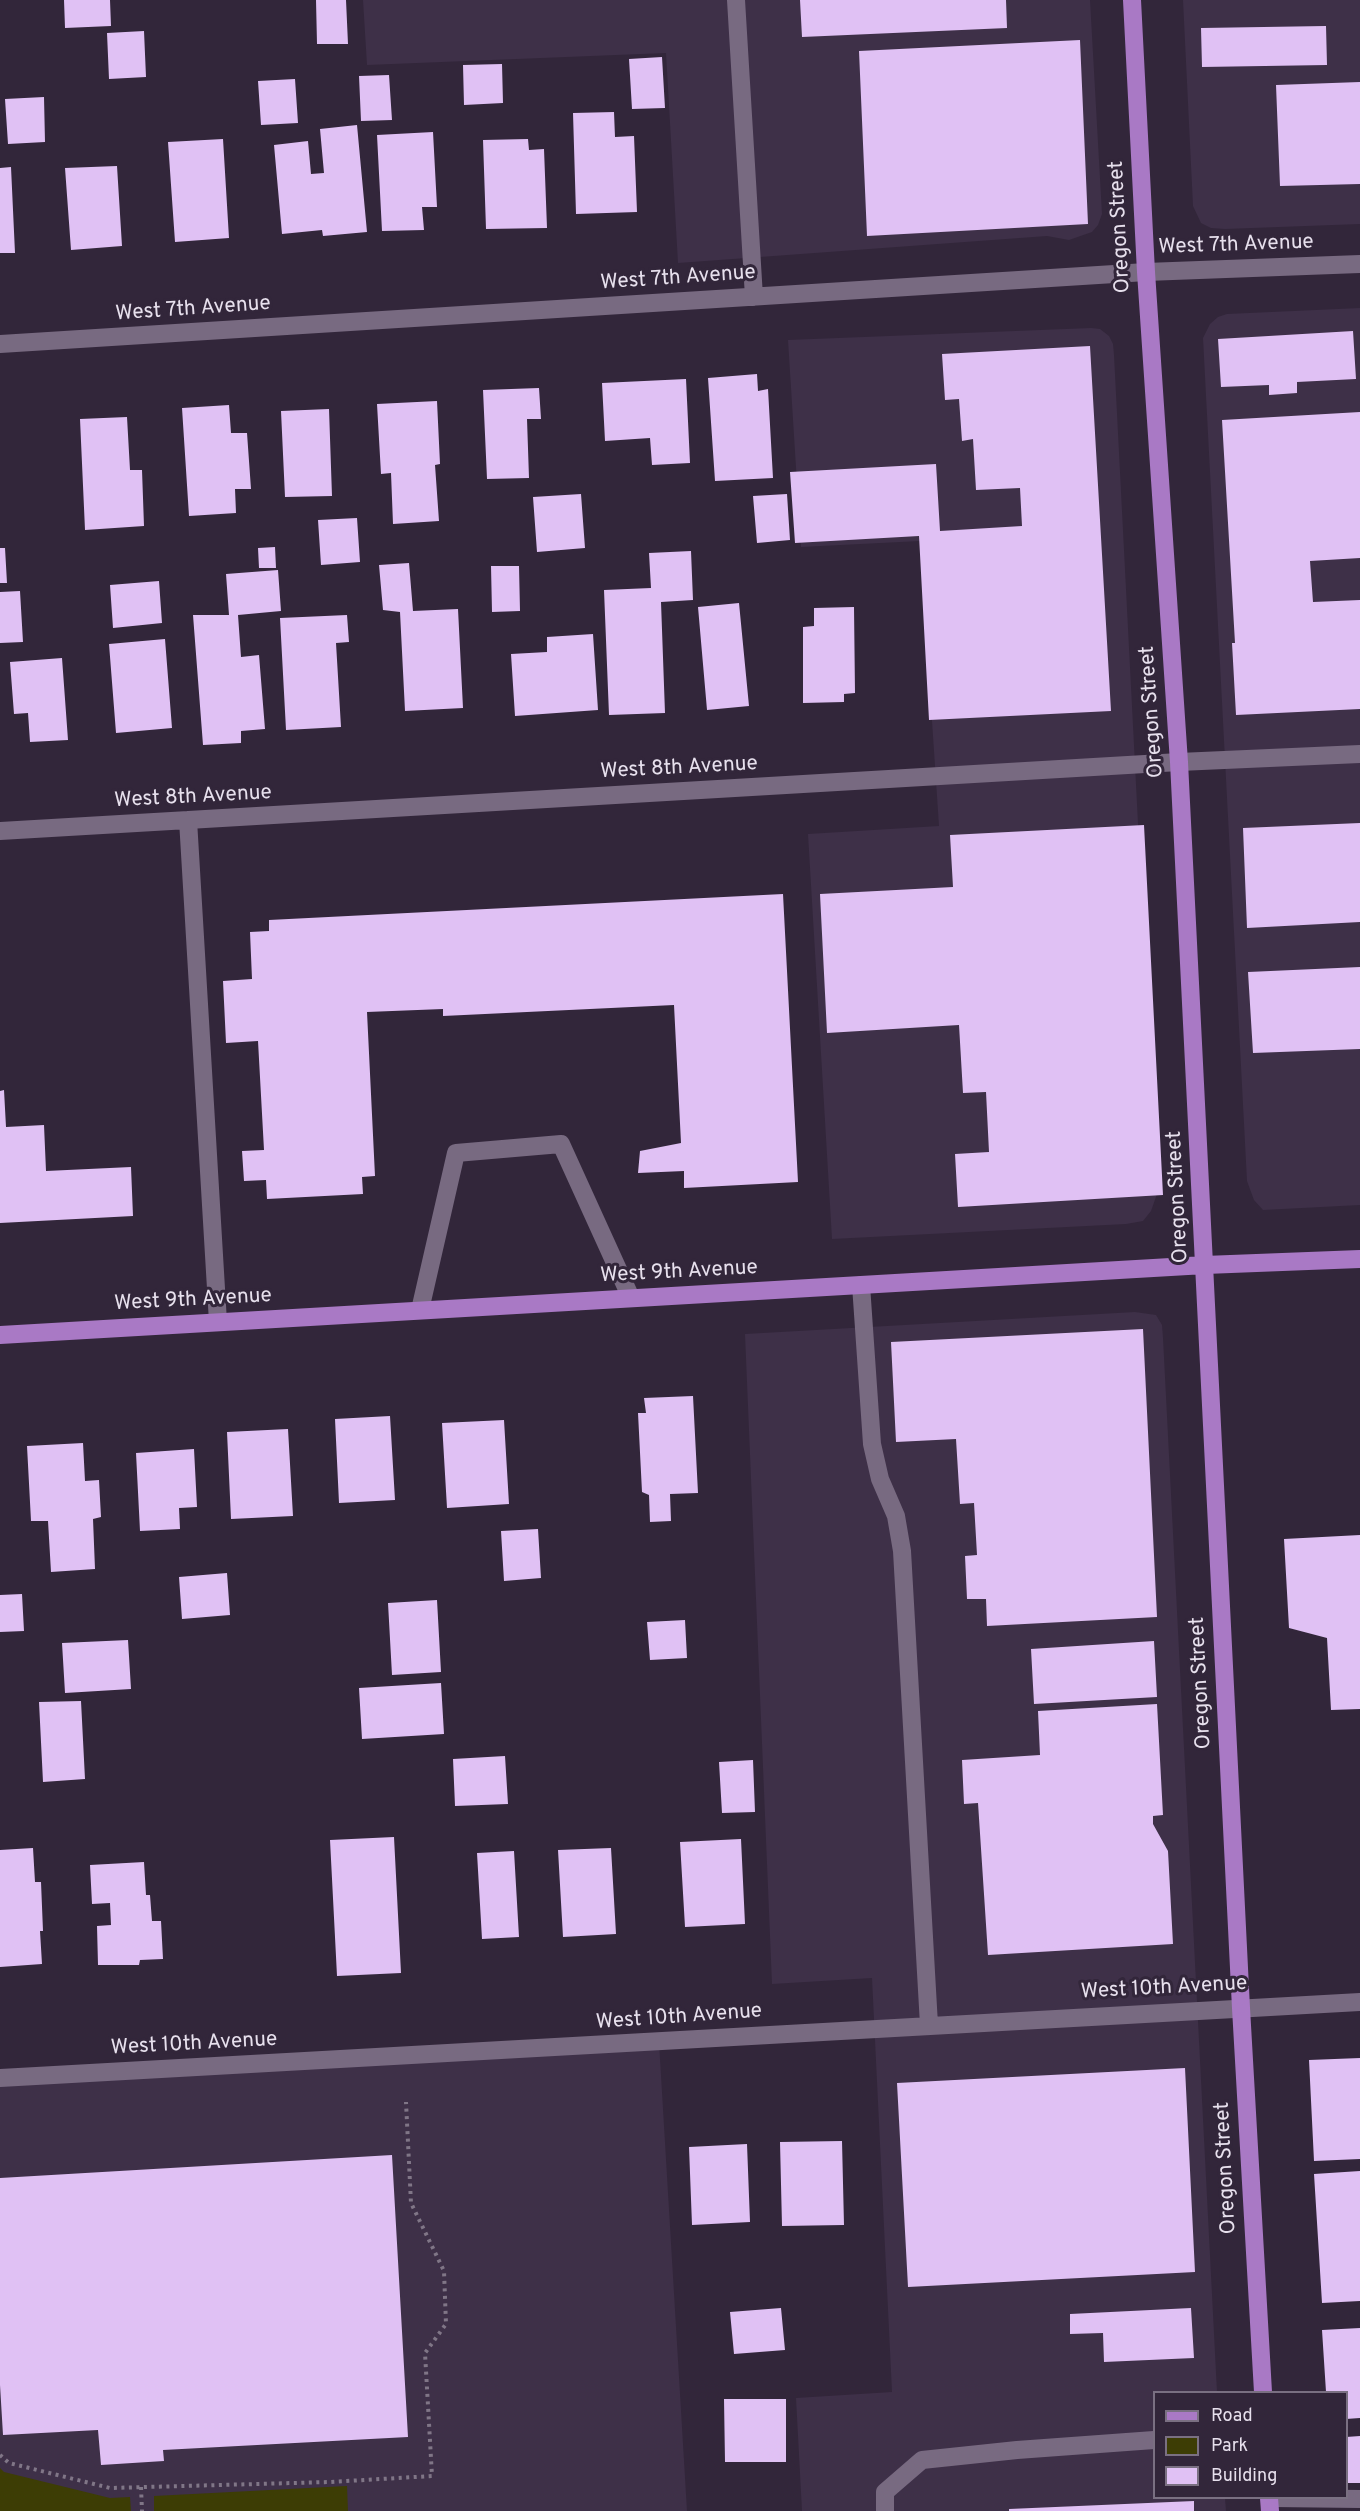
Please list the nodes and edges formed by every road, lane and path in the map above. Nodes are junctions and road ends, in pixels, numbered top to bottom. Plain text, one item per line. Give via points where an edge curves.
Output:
1 (736, 0) edge
2 (1132, 0) edge
3 (1360, 264) edge
4 (1146, 272) junction
5 (754, 297) junction
6 (0, 344) edge
7 (1360, 754) edge
8 (1179, 762) junction
9 (188, 820) junction
10 (0, 831) edge
11 (1360, 1259) edge
12 (1205, 1265) junction
13 (861, 1285) junction
14 (631, 1298) junction
15 (420, 1310) junction
16 (218, 1322) junction
17 (0, 1335) edge
18 (1360, 2002) edge
19 (1240, 2007) junction
20 (928, 2025) junction
21 (0, 2078) edge
22 (406, 2102) dead end
23 (1263, 2391) edge
24 (1153, 2440) edge
25 (0, 2455) edge
26 (141, 2487) junction
27 (142, 2511) edge
28 (885, 2511) edge

1 - 5 street
2 - 4 main road, Oregon Street
3 - 4 street, West 7th Avenue
4 - 5 street, West 7th Avenue
4 - 8 main road, Oregon Street
5 - 6 street, West 7th Avenue
7 - 8 street, West 8th Avenue
8 - 9 street, West 8th Avenue
8 - 12 main road, Oregon Street
9 - 10 street, West 8th Avenue
9 - 16 street
11 - 12 main road, West 9th Avenue
12 - 13 main road, West 9th Avenue
12 - 19 main road, Oregon Street
13 - 14 main road, West 9th Avenue
13 - 20 street via 872,1444 880,1479 896,1516 902,1551
14 - 15 main road, West 9th Avenue
14 - 15 street via 561,1144 456,1153
15 - 16 main road, West 9th Avenue
16 - 17 main road, West 9th Avenue
18 - 19 street, West 10th Avenue
19 - 20 street, West 10th Avenue
19 - 23 main road, Oregon Street
20 - 21 street, West 10th Avenue
22 - 26 path via 411,2203 444,2271 446,2324 425,2353 432,2476
24 - 28 street via 922,2460 885,2492
25 - 26 path via 9,2463 110,2488
26 - 27 path

